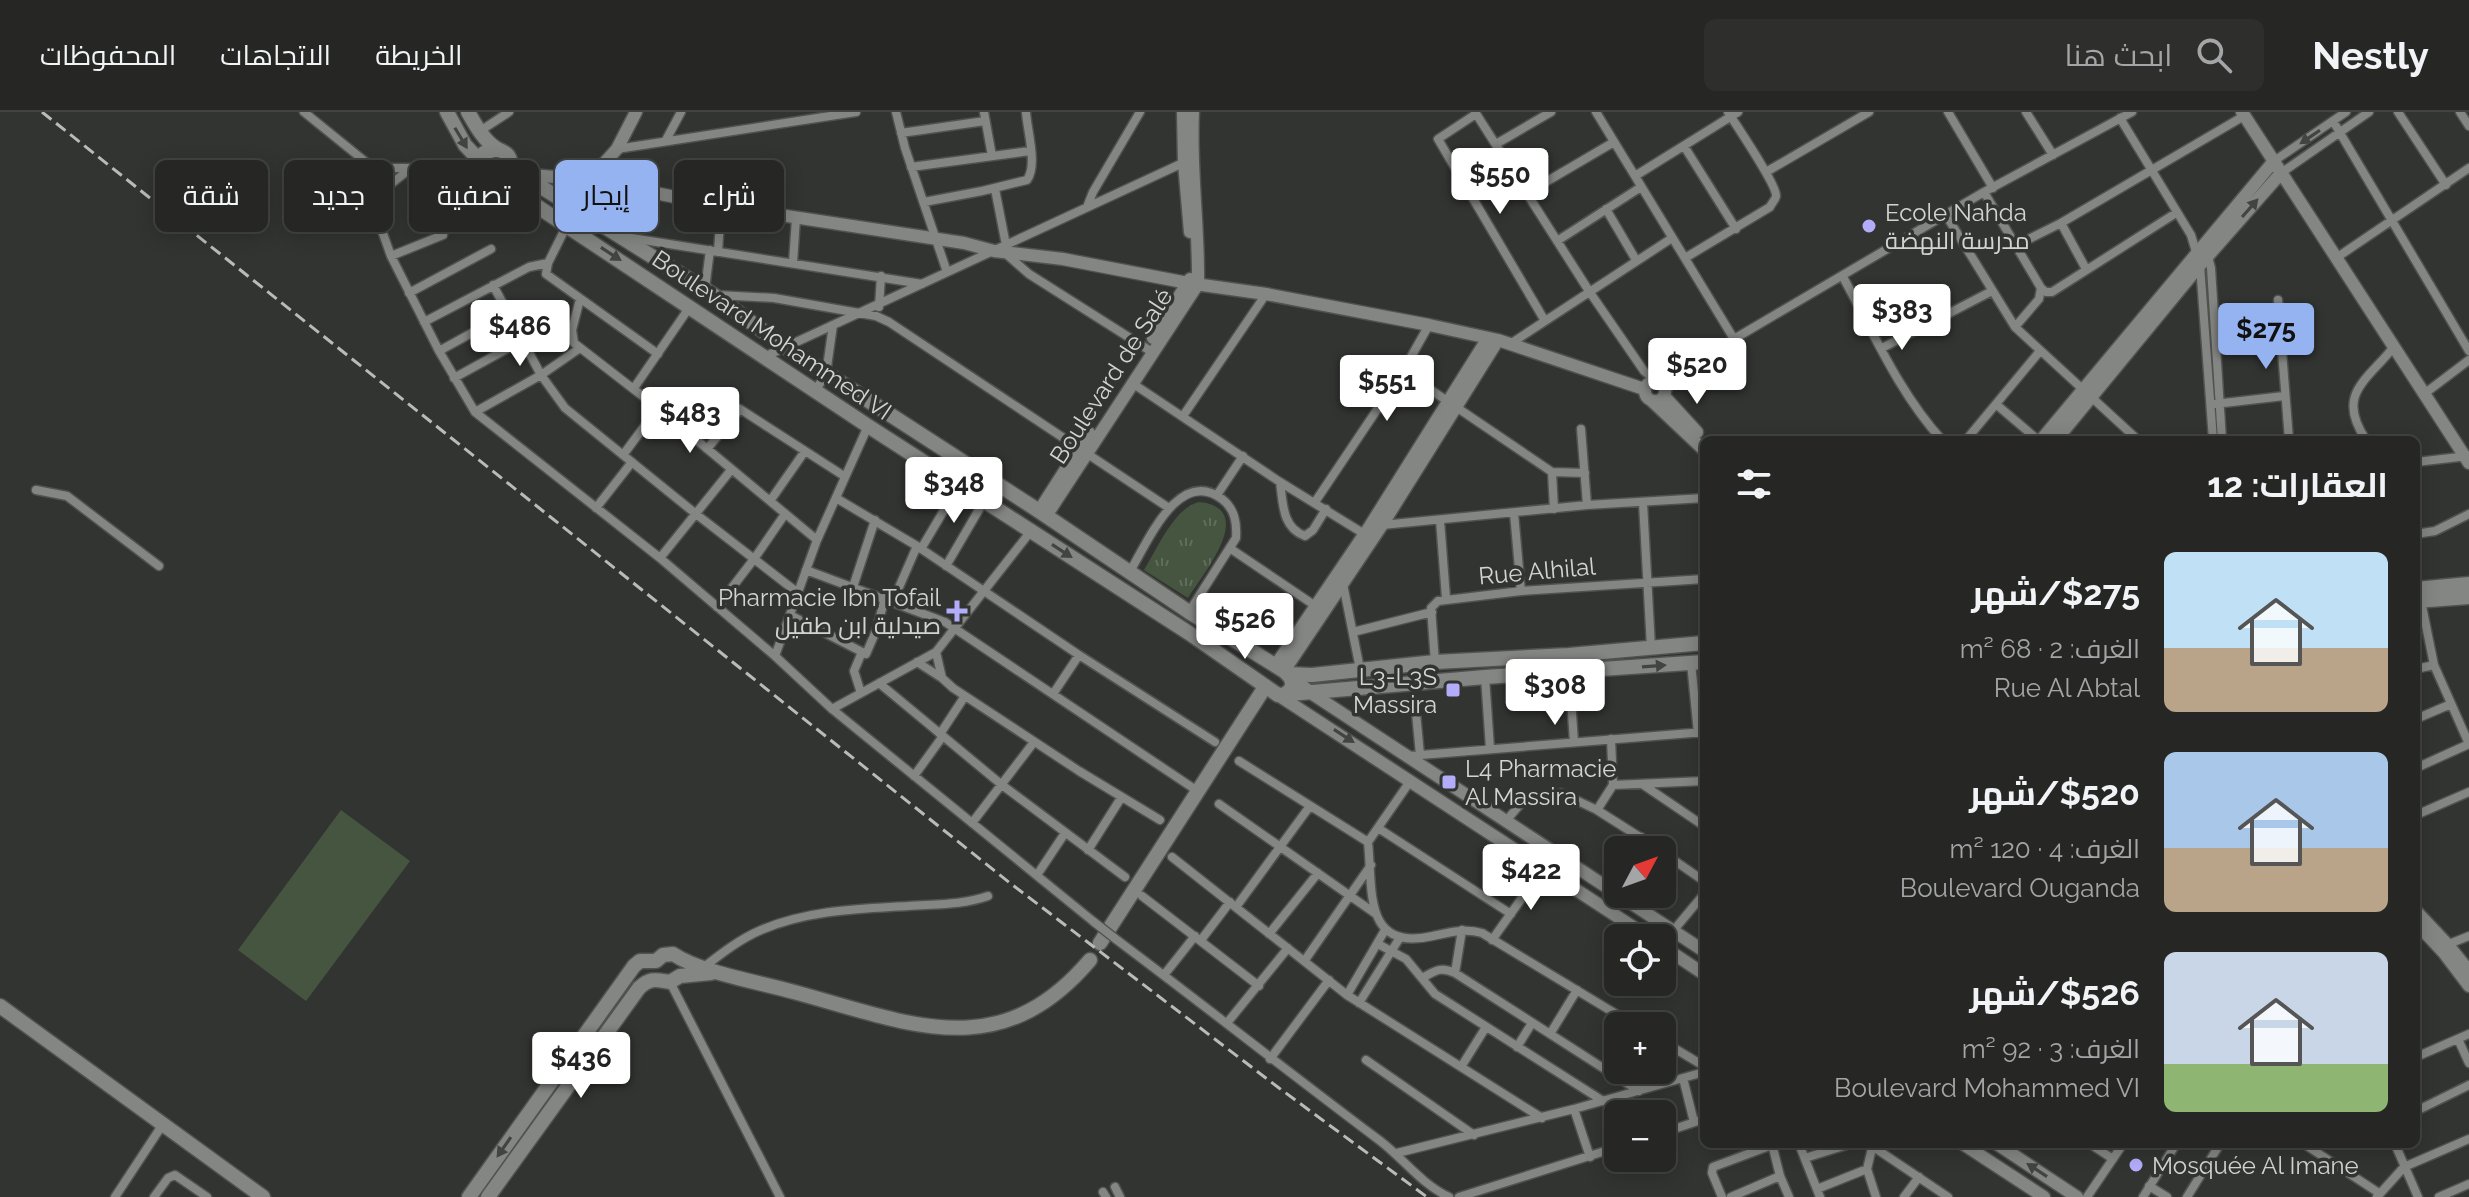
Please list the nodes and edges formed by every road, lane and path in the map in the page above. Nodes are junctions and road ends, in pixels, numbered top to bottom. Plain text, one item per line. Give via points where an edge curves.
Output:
1 (304, 112) edge
2 (447, 112) edge
3 (468, 112) edge
4 (509, 112) edge
5 (636, 112) edge
6 (681, 112) edge
7 (856, 112) edge
8 (896, 112) edge
9 (1026, 112) edge
10 (1140, 112) edge
11 (1183, 112) edge
12 (1193, 112) edge
13 (1551, 112) edge
14 (1596, 112) edge
15 (1845, 112) edge
16 (1869, 112) edge
17 (1948, 112) edge
18 (2026, 112) edge
19 (2132, 112) edge
20 (2346, 112) edge
21 (2369, 112) edge
22 (2398, 112) edge
23 (2460, 112) edge
24 (1476, 113) edge
25 (1733, 113) edge
26 (2243, 114) edge
27 (984, 116) edge
28 (2120, 118) junction
29 (2333, 121) junction
30 (1851, 122) junction
31 (2469, 126) edge
32 (480, 131) junction
33 (2341, 132) junction
34 (901, 133) junction
35 (666, 140) junction
36 (1614, 142) junction
37 (1496, 144) junction
38 (1684, 146) junction
39 (496, 149) junction
40 (617, 149) junction
41 (1030, 151) junction
42 (2053, 155) junction
43 (992, 156) junction
44 (363, 160) edge
45 (476, 160) edge
46 (481, 160) edge
47 (508, 160) edge
48 (607, 160) edge
49 (1188, 160) junction
50 (911, 167) junction
51 (2278, 167) junction
52 (2469, 168) edge
53 (409, 169) edge
54 (2151, 170) junction
55 (1766, 172) junction
56 (1635, 176) junction
57 (393, 182) edge
58 (2446, 185) junction
59 (1641, 187) junction
60 (995, 189) junction
61 (1988, 190) junction
62 (1527, 193) junction
63 (539, 200) edge
64 (924, 202) junction
65 (1087, 207) junction
66 (1606, 209) junction
67 (2176, 213) junction
68 (555, 214) edge
69 (1946, 215) junction
70 (784, 216) edge
71 (796, 218) junction
72 (2391, 220) junction
73 (2061, 223) junction
74 (1736, 229) junction
75 (382, 232) edge
76 (564, 232) edge
77 (577, 232) edge
78 (613, 232) edge
79 (717, 232) edge
80 (443, 235) dead end
81 (621, 237) junction
82 (935, 238) junction
83 (1672, 238) junction
84 (1557, 241) junction
85 (2015, 246) junction
86 (491, 249) dead end
87 (1001, 249) junction
88 (714, 251) junction
89 (2202, 254) junction
90 (391, 256) junction
91 (1685, 258) junction
92 (2336, 258) junction
93 (1636, 260) junction
94 (548, 263) junction
95 (793, 263) junction
96 (2086, 269) junction
97 (947, 272) junction
98 (881, 276) junction
99 (1843, 277) junction
100 (1193, 283) junction
101 (923, 284) junction
102 (493, 285) junction
103 (2041, 288) junction
104 (1589, 291) junction
105 (1992, 291) junction
106 (708, 292) junction
107 (409, 293) junction
108 (1266, 294) junction
109 (580, 299) junction
110 (2278, 300) dead end
111 (881, 303) junction
112 (689, 308) junction
113 (508, 313) junction
114 (858, 313) junction
115 (876, 316) junction
116 (1545, 321) junction
117 (424, 322) junction
118 (833, 325) junction
119 (1429, 325) junction
120 (2015, 327) junction
121 (1734, 339) junction
122 (523, 340) junction
123 (1499, 341) junction
124 (784, 346) junction
125 (580, 348) junction
126 (1882, 348) junction
127 (2393, 348) junction
128 (1149, 350) junction
129 (439, 351) junction
130 (2040, 351) junction
131 (2469, 351) edge
132 (658, 354) junction
133 (764, 357) junction
134 (2469, 360) edge
135 (1403, 371) junction
136 (826, 374) junction
137 (541, 375) junction
138 (454, 378) junction
139 (1132, 383) junction
140 (1654, 387) junction
141 (634, 388) junction
142 (815, 391) junction
143 (2087, 394) junction
144 (2424, 394) junction
145 (2284, 396) junction
146 (2214, 404) junction
147 (1453, 405) junction
148 (1997, 405) junction
149 (658, 408) junction
150 (475, 412) junction
151 (1183, 416) junction
152 (868, 426) junction
153 (1581, 429) dead end
154 (1701, 436) edge
155 (1938, 436) edge
156 (1970, 436) edge
157 (2035, 436) edge
158 (2044, 436) edge
159 (2059, 436) edge
160 (2134, 436) edge
161 (2213, 436) edge
162 (2221, 436) edge
163 (2289, 436) edge
164 (2364, 436) edge
165 (1700, 445) edge
166 (707, 449) junction
167 (805, 451) junction
168 (1082, 451) junction
169 (623, 455) junction
170 (1243, 456) junction
171 (2467, 458) edge
172 (632, 462) junction
173 (2420, 462) edge
174 (731, 470) junction
175 (1552, 472) junction
176 (1585, 473) junction
177 (844, 476) junction
178 (1280, 482) junction
179 (959, 485) junction
180 (36, 490) dead end
181 (1217, 495) junction
182 (836, 498) junction
183 (1700, 498) edge
184 (770, 501) junction
185 (984, 501) junction
186 (1315, 502) junction
187 (1643, 503) junction
188 (1587, 505) junction
189 (596, 508) junction
190 (1169, 508) junction
191 (1326, 509) junction
192 (1554, 509) junction
193 (1043, 513) junction
194 (1514, 513) junction
195 (696, 514) junction
196 (785, 514) junction
197 (2469, 514) edge
198 (875, 520) junction
199 (1440, 520) junction
200 (1031, 531) junction
201 (1372, 531) junction
202 (2420, 533) edge
203 (817, 540) junction
204 (919, 547) junction
205 (1231, 549) junction
206 (660, 558) junction
207 (754, 559) junction
208 (159, 566) dead end
209 (946, 566) junction
210 (806, 570) junction
211 (1129, 573) junction
212 (1700, 579) edge
213 (1646, 582) junction
214 (1343, 584) junction
215 (2469, 584) edge
216 (853, 587) junction
217 (983, 590) junction
218 (1521, 591) junction
219 (798, 593) junction
220 (2420, 596) edge
221 (2420, 597) edge
222 (2469, 597) edge
223 (1446, 598) junction
224 (889, 600) junction
225 (2420, 606) edge
226 (717, 607) junction
227 (1320, 609) junction
228 (1189, 612) junction
229 (1432, 612) junction
230 (790, 615) junction
231 (956, 629) junction
232 (1353, 632) junction
233 (1700, 643) edge
234 (1651, 647) junction
235 (862, 652) junction
236 (936, 652) junction
237 (1079, 655) junction
238 (775, 656) junction
239 (917, 662) junction
240 (1435, 662) junction
241 (1698, 662) edge
242 (2434, 665) junction
243 (2420, 668) edge
244 (1360, 669) junction
245 (1569, 670) junction
246 (1282, 671) junction
247 (1485, 677) junction
248 (942, 678) junction
249 (879, 683) junction
250 (1273, 690) junction
251 (1310, 692) junction
252 (861, 693) junction
253 (1053, 694) junction
254 (965, 696) junction
255 (1415, 702) dead end
256 (2451, 704) junction
257 (832, 709) junction
258 (1700, 709) edge
259 (2420, 717) edge
260 (1700, 732) edge
261 (942, 735) junction
262 (1611, 739) junction
263 (1034, 742) junction
264 (1215, 742) dead end
265 (1574, 742) junction
266 (2469, 744) edge
267 (1392, 746) junction
268 (1490, 748) junction
269 (1414, 755) junction
270 (1381, 760) junction
271 (1239, 761) dead end
272 (2420, 766) edge
273 (914, 776) junction
274 (1411, 780) junction
275 (1700, 781) edge
276 (1642, 784) junction
277 (1002, 785) junction
278 (1613, 785) junction
279 (1199, 792) junction
280 (2469, 792) edge
281 (1466, 794) junction
282 (1121, 798) junction
283 (1219, 804) dead end
284 (1310, 806) junction
285 (1456, 809) junction
286 (1597, 810) junction
287 (2420, 813) edge
288 (1160, 820) dead end
289 (1506, 821) junction
290 (972, 823) junction
291 (1700, 823) edge
292 (1378, 828) junction
293 (1065, 833) junction
294 (1639, 836) edge
295 (1368, 842) junction
296 (1281, 847) junction
297 (1088, 850) junction
298 (1172, 857) dead end
299 (1676, 861) edge
300 (1371, 865) junction
301 (1544, 867) junction
302 (1318, 873) junction
303 (1037, 875) junction
304 (1125, 877) dead end
305 (1700, 878) edge
306 (1604, 887) edge
307 (988, 896) dead end
308 (1142, 896) dead end
309 (1350, 896) junction
310 (1700, 898) edge
311 (1233, 904) junction
312 (1637, 908) edge
313 (1376, 914) junction
314 (1511, 914) junction
315 (2420, 916) edge
316 (1630, 924) edge
317 (1662, 924) edge
318 (1672, 924) edge
319 (2420, 927) edge
320 (1385, 930) junction
321 (1462, 930) junction
322 (1676, 933) edge
323 (1269, 934) junction
324 (2428, 936) junction
325 (2469, 936) edge
326 (1198, 938) junction
327 (1399, 939) junction
328 (1492, 940) junction
329 (2420, 941) edge
330 (1100, 943) dead end
331 (1378, 944) junction
332 (2444, 946) junction
333 (1288, 948) junction
334 (1700, 948) edge
335 (1392, 951) junction
336 (1676, 955) edge
337 (680, 959) junction
338 (1090, 960) dead end
339 (1305, 960) junction
340 (656, 961) junction
341 (704, 967) junction
342 (1700, 971) edge
343 (2469, 971) edge
344 (722, 972) junction
345 (1455, 973) junction
346 (1164, 975) junction
347 (1422, 978) junction
348 (670, 979) junction
349 (1329, 980) junction
350 (1259, 986) junction
351 (2469, 986) edge
352 (1577, 990) junction
353 (615, 993) junction
354 (1347, 995) junction
355 (628, 1002) junction
356 (1359, 1003) junction
357 (0, 1006) edge
358 (1613, 1012) edge
359 (1227, 1023) junction
360 (1532, 1023) junction
361 (1486, 1027) junction
362 (1550, 1034) junction
363 (2469, 1034) edge
364 (2458, 1039) junction
365 (1517, 1047) junction
366 (1676, 1050) edge
367 (2420, 1055) edge
368 (1270, 1059) junction
369 (1366, 1060) dead end
370 (2469, 1063) edge
371 (1700, 1066) edge
372 (1461, 1067) junction
373 (1700, 1071) edge
374 (1683, 1078) junction
375 (2469, 1085) edge
376 (1639, 1091) junction
377 (540, 1096) junction
378 (1603, 1101) junction
379 (554, 1106) junction
380 (1574, 1109) junction
381 (2420, 1109) edge
382 (1542, 1118) junction
383 (1700, 1120) edge
384 (1694, 1122) junction
385 (163, 1124) junction
386 (1676, 1128) edge
387 (1474, 1135) junction
388 (2469, 1139) edge
389 (1762, 1148) edge
390 (1773, 1148) edge
391 (1801, 1148) edge
392 (1837, 1148) edge
393 (1870, 1148) edge
394 (1877, 1148) edge
395 (1968, 1148) edge
396 (2003, 1148) edge
397 (2096, 1148) edge
398 (2120, 1148) edge
399 (2173, 1148) edge
400 (2218, 1148) edge
401 (2310, 1148) edge
402 (2396, 1148) edge
403 (1604, 1152) edge
404 (1397, 1153) junction
405 (1590, 1157) junction
406 (1805, 1158) junction
407 (2113, 1159) junction
408 (2404, 1167) junction
409 (1867, 1169) junction
410 (1780, 1176) junction
411 (1919, 1177) junction
412 (2149, 1186) junction
413 (2466, 1186) edge
414 (1115, 1187) dead end
415 (2024, 1192) edge
416 (1818, 1193) edge
417 (2378, 1195) edge
418 (115, 1197) edge
419 (154, 1197) edge
420 (207, 1197) edge
421 (263, 1197) edge
422 (469, 1197) edge
423 (488, 1197) edge
424 (780, 1197) edge
425 (1120, 1197) edge
426 (1449, 1197) edge
427 (1459, 1197) edge
428 (1722, 1197) edge
429 (1731, 1197) edge
430 (1789, 1197) edge
431 (1876, 1197) edge
432 (1904, 1197) edge
433 (1948, 1197) edge
434 (2044, 1197) edge
435 (2077, 1197) edge
436 (2087, 1197) edge
437 (2143, 1197) edge
438 (2167, 1197) edge
439 (2187, 1197) edge
440 (2418, 1197) edge
441 (2439, 1197) edge
442 (2468, 1197) edge

1 - 44 street
2 -> 45 main road
3 - 32 main road
4 - 32 street
5 - 40 street
6 - 35 street
7 - 35 street
8 - 34 street
9 - 41 street
10 - 65 street
11 - 49 street, Boulevard de Salé
12 - 49 street, Boulevard de Salé
13 - 37 street
14 - 36 street
15 - 30 street
16 - 30 street
17 - 61 street
18 - 42 street
19 - 28 street
20 - 29 street
21 - 33 street
22 - 58 street
23 - 31 street
24 - 37 street
24 - 116 street via 1438,139
25 - 38 street
25 - 55 street
26 - 51 street
26 - 54 street
27 - 34 street
27 - 43 street
28 - 42 street
28 - 54 street
29 - 33 street
29 -> 51 street
30 - 55 street
32 - 39 main road
33 - 51 street
33 - 72 street
34 - 50 street
35 - 40 street
36 - 56 street
36 - 62 street
37 - 62 street
38 - 56 street
38 - 74 street
39 - 46 main road
39 - 47 main road
40 - 48 street
41 - 43 street
41 - 60 street via 1032,171 1027,180
42 - 61 street
43 - 50 street
49 - 65 street
49 - 100 street, Boulevard de Salé via 1198,216
50 - 64 street
51 - 89 street
51 - 92 street
52 - 58 street
53 - 57 street
54 - 67 street
54 - 73 street
55 - 74 street via 1776,197 1770,207
56 - 59 street
58 - 72 street
59 - 66 street
59 - 83 street
60 - 64 street
60 - 87 street
61 - 69 street
61 - 85 street
62 - 84 street
63 - 68 main road, Boulevard Mohammed VI
64 - 82 street
65 - 87 street
66 - 84 street
66 - 93 street
67 - 89 street
67 - 96 street
69 - 99 street
69 - 105 street
70 - 71 street
71 - 82 street
71 - 95 street
72 - 92 street
72 - 131 street
73 - 85 street
73 - 96 street
74 - 91 street
75 - 90 street
76 - 94 street
77 -> 112 main road, Boulevard Mohammed VI
78 - 81 main road, Boulevard Mohammed VI
79 - 88 street
80 - 90 street
81 - 88 street
81 - 106 main road, Boulevard Mohammed VI
82 - 87 street
82 - 97 street
83 - 91 street
83 - 93 street
84 - 104 street
85 - 103 street
86 - 107 street
87 - 97 street
87 - 100 street
87 - 128 street via 1029,274
88 - 95 street
88 - 106 street
89 - 143 street
89 - 146 street
90 - 107 street
91 - 121 street
92 - 127 street
93 - 104 street
94 - 102 street
94 - 109 street via 546,274
95 - 98 street
96 - 103 street via 2052,292
97 - 101 street
98 - 101 street
98 - 111 street
99 - 121 street
99 - 126 street
100 - 108 street
100 - 128 street, Boulevard de Salé
101 - 111 street
102 - 113 street
102 - 117 street
103 - 120 street via 2039,299
104 - 116 street
104 - 140 street
105 - 120 street
105 - 126 street
106 - 114 street
106 - 124 main road, Boulevard Mohammed VI
107 - 117 street
108 - 119 street
108 - 151 street
109 - 125 street via 572,330
109 - 132 street
110 - 145 street
111 - 114 street
111 - 115 street
112 - 132 street
112 - 133 main road, Boulevard Mohammed VI
113 - 122 street
113 - 129 street
114 - 115 street
114 - 118 street
115 - 168 street
116 - 123 street
117 - 129 street
118 - 124 street
118 - 136 street
119 - 123 street
119 - 135 street
120 - 130 street
121 - 140 street
122 - 137 street
122 - 138 street
123 - 140 street
123 - 147 street
124 - 133 street
124 - 136 main road, Boulevard Mohammed VI
125 - 137 street
125 - 141 street
126 - 155 street
127 - 144 street
127 - 164 street via 2352,401
128 - 139 street, Boulevard de Salé
128 - 168 street, Boulevard de Salé
129 - 138 street
130 - 143 street
130 - 148 street
132 - 141 street
133 - 142 main road, Boulevard Mohammed VI
134 - 144 street
135 - 147 street
135 - 186 street
136 - 142 street
136 - 193 main road, Boulevard Mohammed VI
137 - 150 street
137 - 169 street via 565,408
138 - 150 street
139 - 151 street
139 - 168 street, Boulevard de Salé
140 - 154 street
140 - 165 street
141 - 149 street
142 - 152 main road, Boulevard Mohammed VI
143 - 158 street
143 - 159 street
143 - 160 street
144 - 171 street
145 - 146 street
145 - 163 street
146 - 161 street
146 - 162 street
147 - 175 street
147 - 201 street
148 - 156 street
148 - 157 street
149 - 166 street
149 - 169 street
150 - 189 street
151 - 170 street
152 - 177 street
152 - 179 main road, Boulevard Mohammed VI
153 - 176 street
166 - 167 street via 740,409
166 - 174 street
167 - 177 street
167 - 184 street
168 - 190 street
168 - 193 street, Boulevard de Salé
169 - 172 street
170 - 178 street
170 - 181 street
171 - 173 street
172 - 189 street
172 - 195 street
174 - 184 street
174 - 195 street
175 - 176 street
175 - 192 street
176 - 188 street
177 - 182 street
178 - 186 street
178 - 191 street via 1287,521 1299,534 1313,530
179 - 185 main road, Boulevard Mohammed VI
179 - 204 street
180 - 208 street via 67,496
181 - 190 street via 1185,494
181 - 205 street via 1234,513 1236,538
182 - 198 street
182 - 203 street
183 - 187 street
184 - 196 street
185 - 200 main road, Boulevard Mohammed VI
185 - 209 street
186 - 191 street
187 - 188 street
187 - 213 street
188 - 192 street
189 - 206 street
190 - 211 street
191 - 201 street
192 - 194 street
193 - 211 main road, Boulevard Mohammed VI
194 - 199 street
194 - 218 street
195 - 206 street
195 - 207 street
196 - 203 street
196 - 207 street
197 - 202 street
198 - 204 street
198 - 216 street
199 - 201 street
199 - 223 street
200 - 217 street
200 -> 250 main road, Boulevard Mohammed VI
201 - 214 street
201 - 227 street
203 - 210 street
204 - 209 street
204 - 224 street
205 - 227 street
205 - 228 street
206 - 226 street
207 - 219 street
207 - 226 street
209 - 217 street
210 - 216 street
210 - 219 street
211 - 228 main road, Boulevard Mohammed VI
212 - 213 street, Rue Alhilal
213 - 218 street, Rue Alhilal
213 - 234 street
214 - 227 street
214 - 232 street
215 - 220 main road
216 - 224 street
217 - 231 street
217 - 237 street
218 - 223 street, Rue Alhilal
219 - 230 street
221 - 222 main road
223 - 229 street, Rue Alhilal via 1434,603
224 - 231 street
224 - 235 street via 871,645 866,654
225 - 242 street
226 - 238 street
227 - 246 street
228 - 246 main road, Boulevard Mohammed VI
229 - 232 street
229 - 240 street
230 - 235 street
230 - 238 street
231 - 236 street
231 - 253 street
232 - 244 street
233 - 234 main road
234 - 240 main road
235 - 252 street via 854,671
236 - 239 street
236 - 248 street
237 - 253 street
237 - 264 street
238 - 257 street
239 - 248 street
239 - 249 street
240 - 244 main road
245 -> 241 main road
241 - 258 street
242 - 243 street
242 - 256 street
244 - 246 main road via 1312,675
245 - 247 main road
245 - 265 street
246 - 250 main road via 1292,686
246 - 250 main road via 1267,666 1261,671 1259,678
246 - 251 street, Boulevard Mohammed VI
247 - 251 main road
247 - 268 street
248 - 254 street
249 - 252 street
249 - 261 street
250 - 251 main road
250 -> 270 street, Boulevard Mohammed VI
250 - 279 main road
251 - 267 street, Boulevard Mohammed VI
252 - 257 street
253 - 279 street
254 - 261 street
254 - 263 street
255 - 269 street
256 - 259 street
256 - 266 street
257 - 273 street
260 - 262 street
261 - 273 street
261 - 277 street
262 - 265 street
262 - 278 street
263 - 277 street
263 - 282 street
265 - 268 street
266 - 272 street
267 - 269 street, Boulevard Mohammed VI
267 - 270 street
268 - 269 street
269 - 281 street, Boulevard Mohammed VI
270 - 274 street, Boulevard Mohammed VI
271 - 284 street
273 - 290 street
274 - 285 street, Boulevard Mohammed VI
274 - 292 street
275 - 276 street
276 - 278 street
276 - 291 street
277 - 290 street
277 - 293 street
278 - 286 street
279 - 330 main road
280 - 287 street
281 - 285 street
281 - 289 street, Boulevard Mohammed VI
282 - 288 street
282 - 297 street
283 - 296 street
284 - 295 street
284 - 296 street
285 - 301 street, Boulevard Mohammed VI
286 - 289 street via 1561,793 1522,802
286 - 294 street
289 - 306 street, Boulevard Mohammed VI
290 - 303 street
292 - 295 street
292 - 314 street
293 - 297 street
293 - 303 street
295 - 300 street
296 - 302 street
296 - 311 street
297 - 304 street
298 - 311 street
299 - 305 street
300 - 309 street
300 - 313 street
301 - 314 street
301 - 316 street, Boulevard Mohammed VI
302 - 309 street
302 - 323 street
303 - 346 street, bridge
307 - 341 street via 809,915 761,930
308 - 326 street
309 - 313 street
309 - 339 street
310 - 318 street
311 - 323 street
311 - 326 street
312 - 317 street, Boulevard Mohammed VI
313 - 320 street
314 - 328 street
315 - 332 street
319 - 324 street
320 - 327 street
320 - 331 street
321 - 327 street
321 - 328 street
321 - 345 street
322 - 334 street, Boulevard Mohammed VI
323 - 333 street
324 - 329 street
324 - 332 street
325 - 332 street
326 - 346 street
326 - 350 street
327 - 335 street
328 - 352 street
331 - 335 street
331 - 354 street
332 - 343 street
332 - 351 street
333 - 339 street
333 - 350 street
335 - 347 street
335 - 356 street
336 - 342 street
337 - 340 main road via 668,953
337 - 341 main road
337 - 348 main road via 682,971
338 - 344 main road via 1036,1008 971,1028 924,1026
339 - 349 street
340 - 348 main road via 655,973
340 - 353 main road via 640,961
341 - 344 main road
344 - 348 main road
345 - 347 street via 1438,969
345 - 360 street
346 - 359 street
347 - 361 street via 1435,994
348 - 355 main road via 645,983
348 - 424 street
349 - 354 street
349 - 368 street
350 - 359 street
352 - 358 street
352 - 362 street
353 - 355 main road
353 - 377 main road
354 - 356 street
355 - 379 main road
356 - 372 street
357 - 385 main road
359 - 368 street
360 - 362 street
360 - 365 street
361 - 365 street
361 - 372 street
362 - 376 street
363 - 364 street
364 - 367 street
364 - 370 street
365 - 378 street
366 - 371 street
368 - 404 street
369 - 387 street
372 - 382 street
373 - 374 street
374 - 376 street
374 - 384 street
375 - 381 street
376 - 378 street
377 - 379 main road
377 -> 422 main road
378 - 380 street
379 - 423 main road
380 - 382 street
380 - 405 street
382 - 387 street
383 - 384 street
384 - 386 street
385 - 418 street
385 - 421 main road
387 - 404 street
388 - 408 street
389 - 428 street via 1713,1167
390 - 410 street
391 - 406 street
392 - 406 street
393 - 409 street
394 - 411 street
395 - 415 street
435 -> 396 street
397 - 407 street
398 - 407 street
399 - 412 street
400 - 439 street
401 - 417 street
402 - 408 street
403 - 405 street
404 - 426 street via 1422,1180
405 - 427 street
406 - 416 street
407 - 436 street
408 - 417 street
408 - 440 street
409 - 416 street
409 - 431 street
410 - 429 street
410 - 430 street
411 - 432 street
411 - 433 street
412 - 437 street
412 - 438 street
413 - 441 street
413 - 442 street
414 - 425 street
415 - 434 street
419 - 420 street via 175,1175

